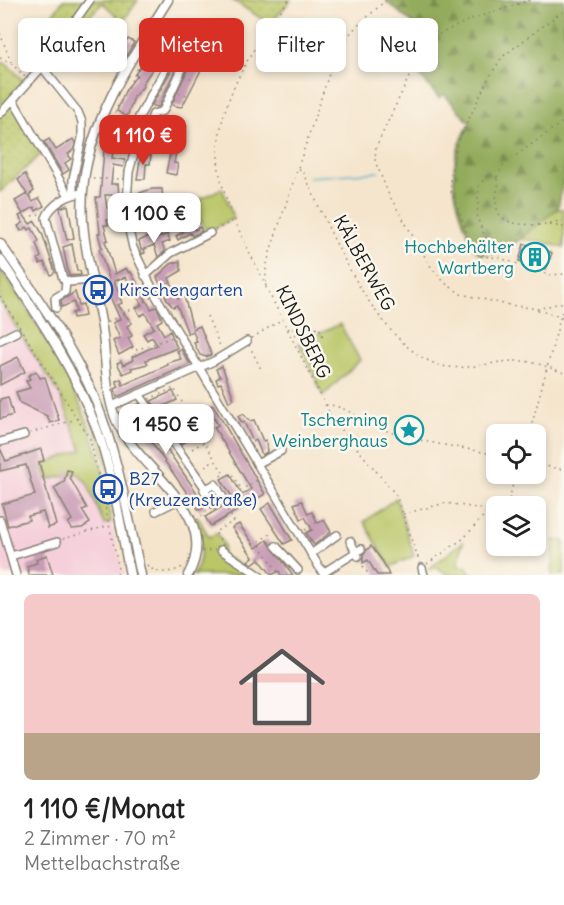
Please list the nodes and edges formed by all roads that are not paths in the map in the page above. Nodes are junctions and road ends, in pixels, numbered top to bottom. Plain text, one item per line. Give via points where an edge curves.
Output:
1 (90, 0) edge
2 (168, 0) edge
3 (78, 18) edge
4 (38, 72) edge
5 (46, 72) edge
6 (13, 100) junction
7 (0, 114) edge
8 (140, 124) junction
9 (83, 194) junction
10 (71, 195) junction
11 (138, 215) dead end
12 (126, 217) junction
13 (210, 233) road end
14 (0, 243) edge
15 (0, 259) edge
16 (145, 276) junction
17 (91, 280) junction
18 (66, 281) junction
19 (56, 308) dead end
20 (19, 331) road end
21 (0, 340) edge
22 (247, 341) road end
23 (200, 367) junction
24 (139, 394) junction
25 (112, 406) junction
26 (24, 435) road end
27 (0, 442) edge
28 (281, 450) dead end
29 (257, 464) junction
30 (224, 499) road end
31 (178, 500) junction
32 (156, 511) dead end
33 (0, 520) edge
34 (338, 536) dead end
35 (350, 541) dead end
36 (57, 542) road end
37 (124, 546) junction
38 (276, 546) dead end
39 (221, 550) road end
40 (311, 554) junction
41 (197, 555) junction
42 (11, 556) junction
43 (137, 558) junction
44 (298, 570) dead end
45 (152, 574) edge
46 (323, 574) edge
47 (16, 575) edge
48 (125, 575) edge
49 (130, 575) edge
50 (141, 575) edge
51 (181, 575) edge
52 (188, 575) edge
53 (259, 575) edge

1 - 3 street
2 - 9 main road via 106,108 90,149
4 - 6 street
5 - 10 street via 82,122
6 - 7 street
6 - 10 street
8 - 8 street via 149,124 156,112 163,111 187,60 172,55
8 - 12 street via 128,179
9 - 10 street
9 - 17 main road
10 - 18 street via 49,211 46,218
11 - 12 street
12 - 16 street
13 - 16 street via 171,253
14 - 43 main road via 57,328 94,396 115,457
15 - 37 main road via 51,336 82,394 106,460
16 - 23 street
17 - 18 street
17 - 25 main road via 102,325
18 - 19 street via 65,292 55,298
20 - 21 street
22 - 23 street
23 - 24 street
23 - 29 street
24 - 25 street
24 - 30 street via 206,489 215,484
25 - 31 main road via 128,440
26 - 27 street
28 - 29 street
29 - 40 street
31 - 32 street
31 - 41 main road via 193,523
33 - 42 street
34 - 40 street
35 - 46 street via 358,552
36 - 42 street
37 - 48 main road
37 - 49 main road
38 - 44 street
39 - 53 street
40 - 46 street
41 - 51 main road
41 - 52 main road
42 - 47 street
43 - 45 main road
43 - 50 main road

